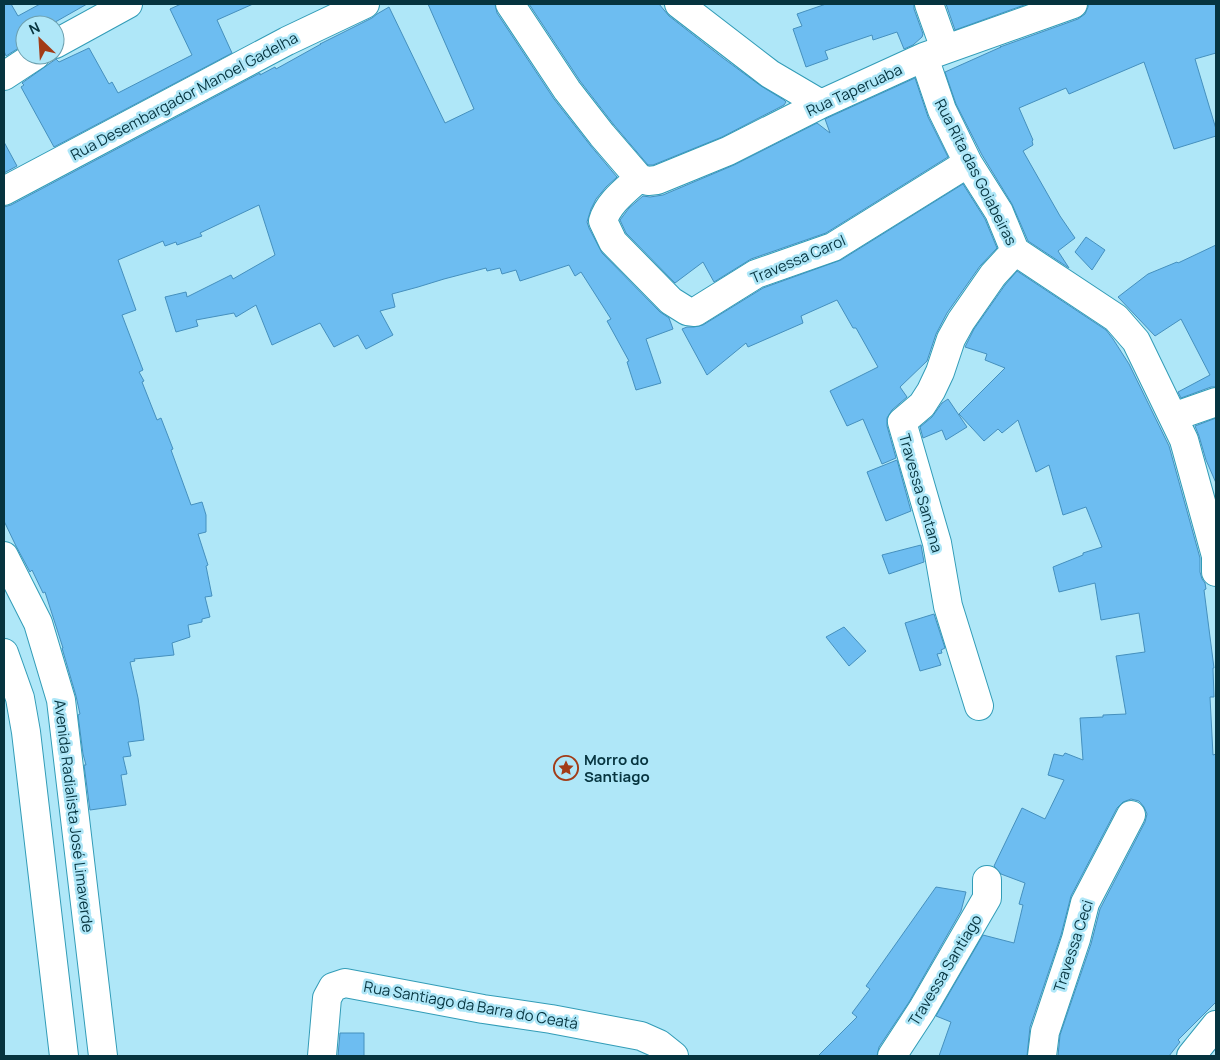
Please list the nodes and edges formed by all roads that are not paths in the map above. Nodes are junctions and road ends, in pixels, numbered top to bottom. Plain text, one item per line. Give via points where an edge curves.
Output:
1 (128, 4) edge
2 (365, 4) edge
3 (510, 4) edge
4 (680, 4) edge
5 (929, 4) edge
6 (1073, 4) edge
7 (65, 39) edge
8 (935, 53) junction
9 (21, 65) edge
10 (4, 76) edge
11 (820, 104) junction
12 (968, 163) junction
13 (639, 178) junction
14 (4, 191) edge
15 (1015, 251) junction
16 (1216, 402) edge
17 (1173, 417) junction
18 (4, 556) edge
19 (1216, 556) edge
20 (1216, 572) edge
21 (4, 653) edge
22 (978, 706) dead end
23 (1131, 815) dead end
24 (987, 880) dead end
25 (1216, 1025) edge
26 (64, 1056) edge
27 (103, 1056) edge
28 (322, 1056) edge
29 (674, 1056) edge
30 (892, 1056) edge
31 (1042, 1056) edge
32 (1191, 1056) edge

1 - 7 street
2 - 14 street, Rua Desembargador Manoel Gadelha via 287,41
3 - 13 street via 567,90
4 - 11 street via 770,74
5 - 8 street, Rua Rita das Goiabeiras
6 - 8 street, Rua Taperuaba
8 - 11 street, Rua Taperuaba
8 - 12 street, Rua Rita das Goiabeiras via 942,110
9 - 10 street
11 - 13 street, Rua Taperuaba via 728,151 657,180
12 - 13 street, Travessa Carol via 832,247 756,274 696,312 686,311 671,301 613,242 603,221 610,206
12 - 15 street, Rua Rita das Goiabeiras via 999,212
15 - 17 street, Rua Rita das Goiabeiras via 1116,318 1136,341
15 - 22 street, Travessa Santana via 993,275 950,339 940,372 922,405 902,422 937,544 948,606
16 - 17 street
17 - 19 street, Rua Rita das Goiabeiras via 1184,440
18 - 27 street, Avenida Radialista José Limaverde via 38,623 61,700
19 - 20 street, Rua Rita das Goiabeiras
21 - 26 street via 20,698 26,732
23 - 31 street, Travessa Ceci via 1085,903 1045,1032
24 - 30 street, Travessa Santiago via 987,898
25 - 32 street
28 - 29 street, Rua Santiago da Barra do Ceatá via 327,998 333,987 345,983 641,1036

